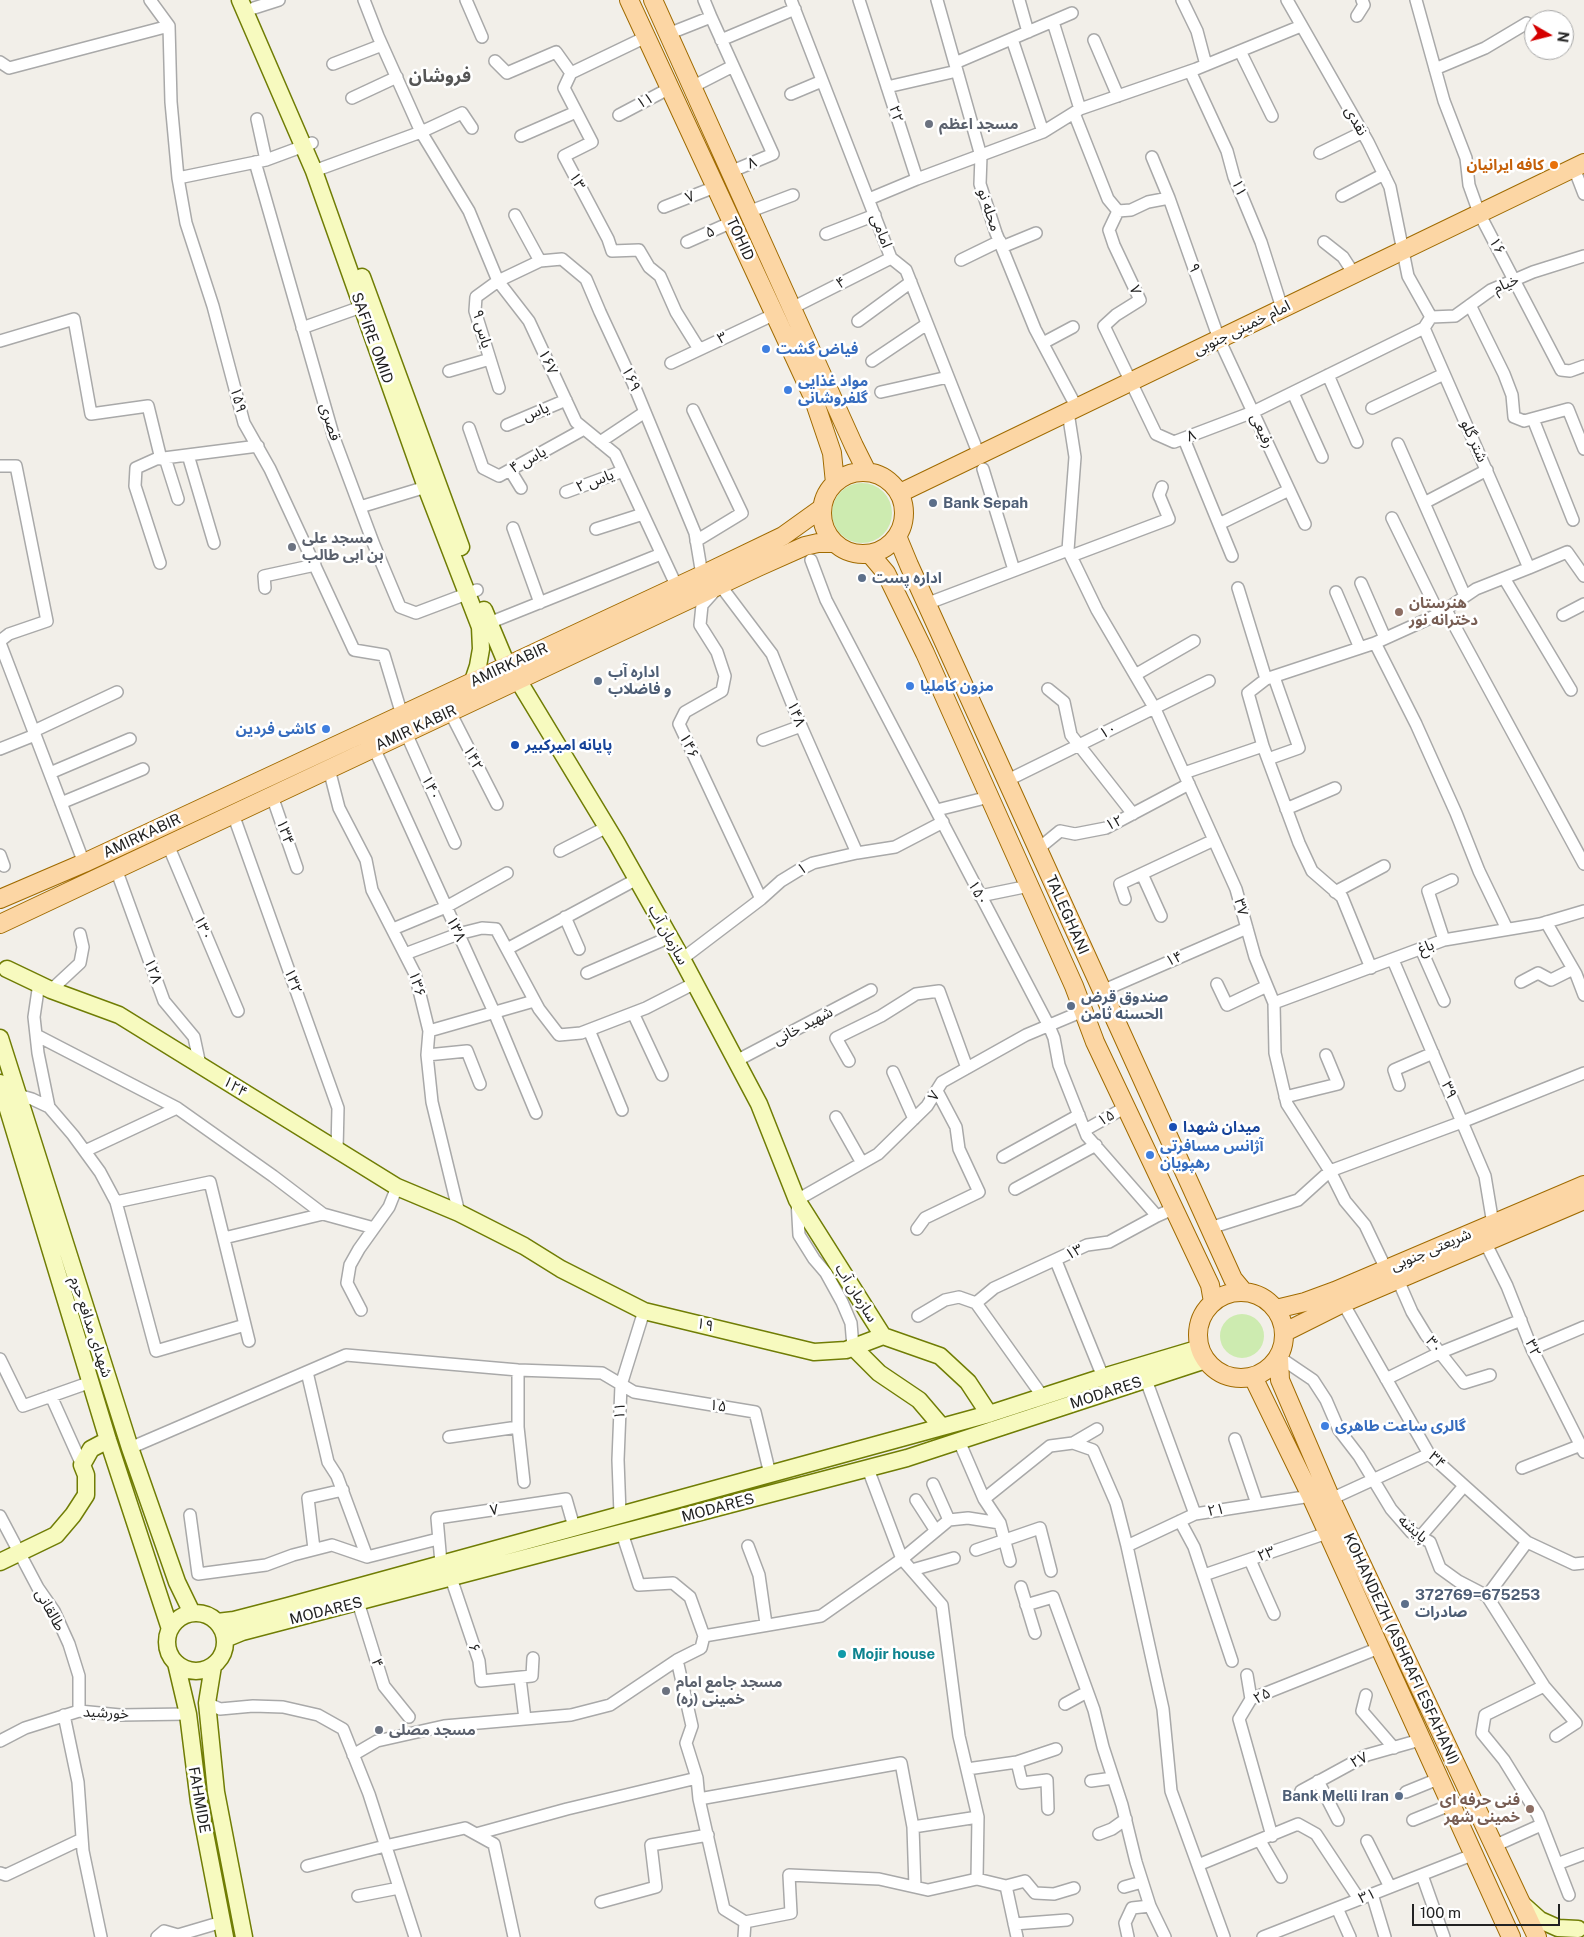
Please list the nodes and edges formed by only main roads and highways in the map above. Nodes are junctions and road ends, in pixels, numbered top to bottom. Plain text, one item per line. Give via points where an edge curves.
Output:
1 (629, 0) edge
2 (653, 0) edge
3 (248, 3) edge
4 (690, 83) junction
5 (670, 88) junction
6 (1579, 165) edge
7 (318, 169) junction
8 (854, 446) junction
9 (832, 453) junction
10 (867, 472) junction
11 (835, 483) junction
12 (900, 493) junction
13 (822, 508) junction
14 (796, 528) junction
15 (897, 536) junction
16 (835, 543) junction
17 (808, 553) junction
18 (870, 554) junction
19 (909, 565) junction
20 (886, 573) junction
21 (472, 592) junction
22 (507, 666) junction
23 (518, 680) junction
24 (473, 681) junction
25 (147, 834) junction
26 (162, 847) junction
27 (0, 899) edge
28 (0, 924) edge
29 (7, 969) dead end
30 (0, 1038) edge
31 (4, 1076) edge
32 (1584, 1185) edge
33 (1584, 1200) edge
34 (459, 1213) joint
35 (1392, 1274) junction
36 (1243, 1291) junction
37 (1213, 1302) junction
38 (1276, 1309) junction
39 (1285, 1332) junction
40 (883, 1336) junction
41 (853, 1347) junction
42 (1203, 1354) junction
43 (1278, 1357) junction
44 (1280, 1380) junction
45 (1256, 1383) junction
46 (989, 1414) junction
47 (942, 1427) junction
48 (108, 1440) junction
49 (682, 1498) junction
50 (690, 1515) junction
51 (0, 1562) edge
52 (192, 1613) junction
53 (217, 1622) junction
54 (170, 1629) junction
55 (225, 1640) junction
56 (176, 1663) junction
57 (213, 1666) junction
58 (224, 1836) junction
59 (206, 1839) junction
60 (229, 1861) junction
61 (211, 1865) junction
62 (1521, 1903) junction
63 (223, 1929) edge
64 (1575, 1932) edge
65 (244, 1937) edge
66 (1510, 1937) edge
67 (1537, 1937) edge

1 - 5 main road, TOHID
2 - 4 main road, TOHID
3 - 7 main road, SAFIRE OMID
4 - 5 main road
4 - 8 main road, TOHID
5 - 9 main road, TOHID via 813,397
6 - 12 main road, امام خمینی جنوبی via 1072,410 981,462
7 - 21 main road, SAFIRE OMID
7 - 21 main road, SAFIRE OMID via 361,307 426,487
8 - 9 main road via 840,456
8 - 10 main road, TOHID
9 - 11 main road, TOHID
10 - 11 main road via 856,472
10 - 12 main road via 880,475
11 - 13 main road via 826,494
12 - 15 main road via 904,515
13 - 14 main road, AMIRKABIR
13 - 16 main road via 827,533
14 - 17 main road
14 - 22 main road, AMIRKABIR
15 - 18 main road via 880,551
15 - 19 main road, TALEGHANI
16 - 17 main road, AMIR KABIR via 818,544
16 - 18 main road via 857,554
17 - 23 main road, AMIR KABIR via 720,585
18 - 20 main road, TALEGHANI
19 - 20 main road via 898,562
19 - 36 main road, TALEGHANI via 1233,1279
20 - 37 main road, TALEGHANI via 1029,886 1095,1042 1210,1285
21 - 22 main road, SAFIRE OMID
21 - 24 main road, SAFIRE OMID via 481,649
22 - 24 main road, AMIRKABIR
23 - 26 main road, AMIR KABIR
23 - 40 main road, سازمان آب via 607,827 695,983 759,1104 797,1200
24 - 25 main road, AMIRKABIR
25 - 26 main road
25 - 27 main road, AMIRKABIR
26 - 28 main road, AMIR KABIR
29 - 34 main road, ۱۲۴ via 119,1015 398,1187
30 - 31 main road, شهدای مدافع حرم
31 - 48 main road, شهدای مدافع حرم
31 - 52 main road, شهدای مدافع حرم via 18,1095 130,1448 176,1582
32 - 35 main road, شریعتی جنوبی via 1493,1224
33 - 35 main road, شریعتی جنوبی via 1485,1242
34 - 41 main road, ۱۹ via 644,1312 814,1352
35 - 38 main road, شریعتی جنوبی
35 - 39 main road, شریعتی جنوبی
36 - 37 main road via 1232,1292
36 - 38 main road via 1267,1299
37 - 42 main road via 1199,1323 1198,1336
38 - 39 main road
39 - 43 main road via 1284,1345
40 - 41 main road, ۱۹
40 - 46 main road via 940,1356 968,1382
41 - 47 main road via 879,1373 919,1400
42 - 45 main road via 1217,1371
42 - 46 main road, MODARES via 1103,1377
42 - 50 main road, MODARES via 1146,1380 908,1458
43 - 44 main road, KOHANDEZH (ASHRAFI ESFAHANI)
43 - 45 main road
44 - 45 main road
44 - 62 main road, KOHANDEZH (ASHRAFI ESFAHANI) via 1331,1499
45 - 66 main road, KOHANDEZH (ASHRAFI ESFAHANI) via 1311,1496
46 - 47 main road, MODARES
47 - 49 main road, MODARES
48 - 51 main road via 91,1448 82,1465 86,1475 86,1495 56,1535
48 - 54 main road, شهدای مدافع حرم
49 - 50 main road
49 - 53 main road, MODARES via 252,1616
50 - 55 main road, MODARES via 242,1632
52 - 53 main road via 202,1613
52 - 54 main road via 175,1621
53 - 55 main road
54 - 56 main road via 167,1647
55 - 57 main road via 220,1658
56 - 57 main road via 182,1668 198,1671
56 - 59 main road, FAHMIDE via 188,1714 191,1754
57 - 58 main road, FAHMIDE via 207,1703
58 - 59 main road via 214,1844
58 - 60 main road, FAHMIDE
59 - 61 main road, FAHMIDE
60 - 61 main road via 219,1858
60 - 65 main road, FAHMIDE
61 - 63 main road, FAHMIDE
62 - 64 main road via 1540,1920
62 - 67 main road, KOHANDEZH (ASHRAFI ESFAHANI)

